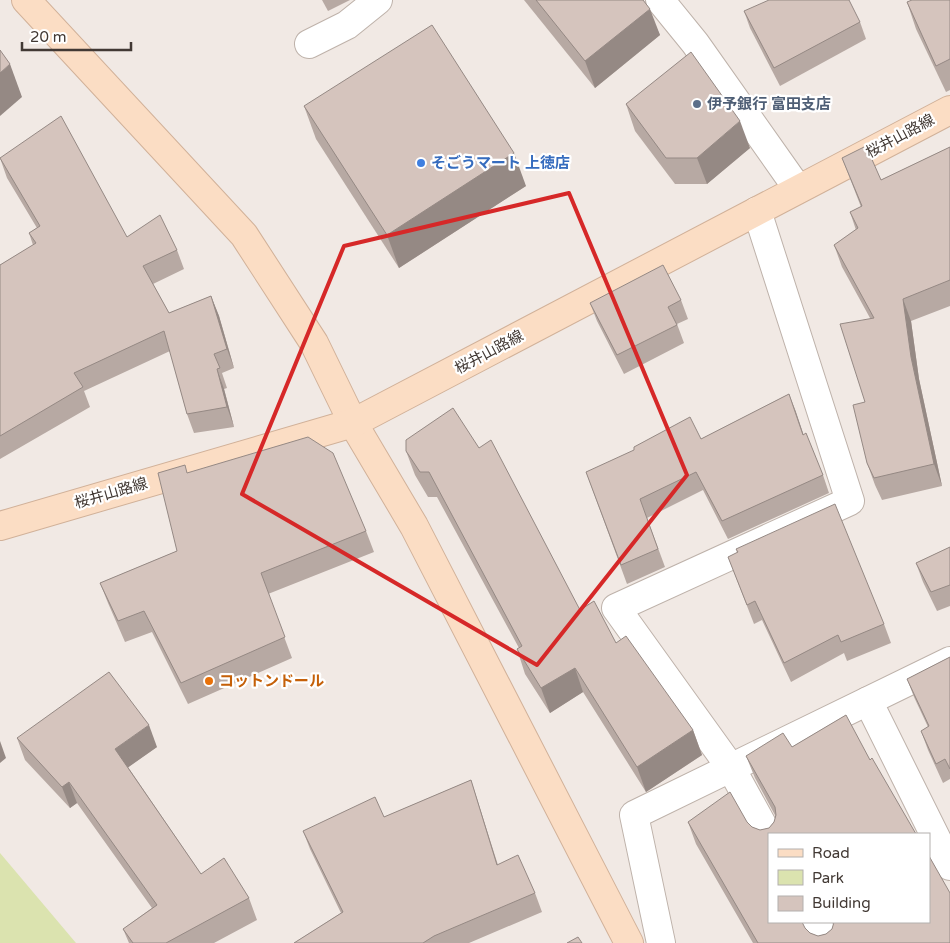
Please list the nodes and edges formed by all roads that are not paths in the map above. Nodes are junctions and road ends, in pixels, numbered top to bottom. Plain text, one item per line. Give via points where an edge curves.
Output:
1 (26, 0) edge
2 (378, 0) edge
3 (660, 0) edge
4 (309, 44) dead end
5 (950, 110) edge
6 (798, 189) junction
7 (757, 211) junction
8 (353, 423) junction
9 (0, 526) edge
10 (950, 661) edge
11 (868, 701) junction
12 (731, 768) junction
13 (768, 835) edge
14 (950, 866) edge
15 (817, 923) edge
16 (629, 943) edge
17 (661, 943) edge
18 (828, 943) edge

1 - 8 street via 244,235 314,343
2 - 4 street via 347,25
3 - 6 street via 695,43
5 - 6 street, 桜井山路線
6 - 7 street, 桜井山路線
7 - 8 street, 桜井山路線
7 - 12 street via 850,501 616,608
8 - 9 street, 桜井山路線
8 - 16 street via 414,526
10 - 11 street
11 - 12 street
11 - 14 street
12 - 13 street
12 - 17 street via 634,815
15 - 18 street

